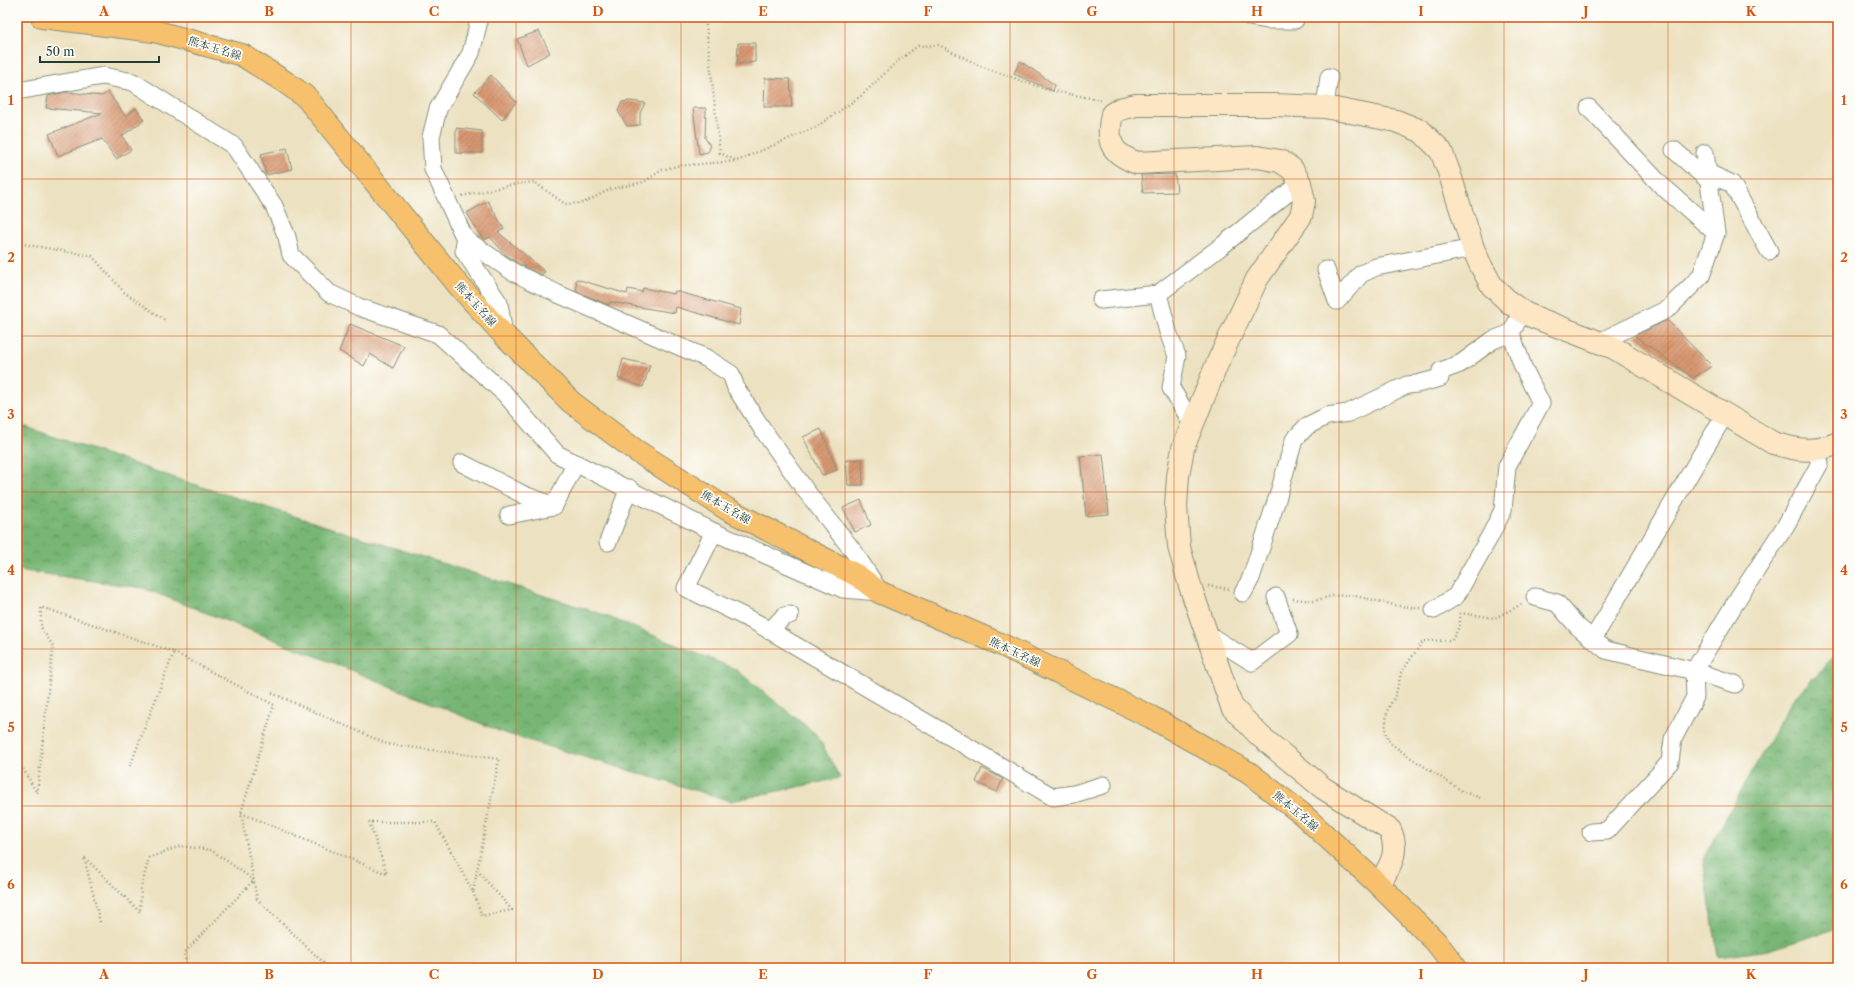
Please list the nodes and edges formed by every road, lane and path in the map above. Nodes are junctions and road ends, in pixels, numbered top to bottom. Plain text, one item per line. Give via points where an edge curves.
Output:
1 (42, 17) edge
2 (477, 17) edge
3 (705, 17) edge
4 (1250, 17) edge
5 (86, 20) edge
6 (1295, 20) dead end
7 (1329, 77) dead end
8 (17, 91) edge
9 (1102, 100) dead end
10 (1325, 107) junction
11 (1589, 108) dead end
12 (1674, 150) dead end
13 (1706, 153) dead end
14 (737, 160) junction
15 (1709, 177) junction
16 (1300, 183) junction
17 (446, 200) junction
18 (1716, 233) junction
19 (465, 239) junction
20 (17, 243) edge
21 (1473, 248) junction
22 (1769, 251) dead end
23 (1326, 270) dead end
24 (1158, 294) junction
25 (1101, 300) dead end
26 (1522, 312) junction
27 (165, 320) dead end
28 (1511, 333) junction
29 (504, 335) junction
30 (1599, 342) junction
31 (1725, 414) junction
32 (1192, 423) junction
33 (1838, 443) edge
34 (1815, 450) junction
35 (462, 463) dead end
36 (576, 463) junction
37 (629, 488) junction
38 (554, 506) junction
39 (509, 514) dead end
40 (714, 532) junction
41 (608, 542) dead end
42 (1190, 586) junction
43 (879, 592) junction
44 (1243, 593) joint
45 (1276, 597) joint
46 (1535, 597) joint
47 (1434, 610) junction
48 (1460, 613) junction
49 (790, 615) dead end
50 (770, 631) junction
51 (1207, 634) junction
52 (1593, 639) junction
53 (174, 652) junction
54 (1694, 671) junction
55 (1735, 684) dead end
56 (272, 693) dead end
57 (130, 766) dead end
58 (23, 769) dead end
59 (1103, 785) dead end
60 (1480, 798) dead end
61 (241, 813) junction
62 (1591, 832) dead end
63 (478, 870) junction
64 (254, 880) junction
65 (1379, 885) junction
66 (473, 892) junction
67 (100, 922) dead end
68 (187, 968) edge
69 (329, 968) edge
70 (1456, 968) edge

1 - 5 main road, 熊本玉名線
2 - 17 street via 478,25 471,53 438,109 431,137 433,169
3 - 14 path via 720,153
4 - 6 street
5 - 29 main road, 熊本玉名線 via 154,32 242,55 285,82 306,98 460,287
7 - 10 street
8 - 36 street via 103,76 133,82 234,146 274,206 287,237 291,255 329,293 359,307 438,334 504,394 557,454
9 - 14 path via 1048,90 980,66 939,45 918,46 861,96 816,127
10 - 16 street via 1136,105 1112,114 1108,131 1112,146 1124,158 1137,163 1257,157 1280,161 1292,169
10 - 21 street via 1396,121 1421,131 1441,151
11 - 18 street via 1661,185
12 - 15 street
13 - 15 street
14 - 17 path via 676,166 662,170 644,182 612,189 583,203 565,204 534,182
15 - 18 street
15 - 22 street via 1732,184
16 - 24 street
16 - 32 street via 1304,201 1301,216 1257,280
17 - 19 street
18 - 30 street via 1701,276 1668,309
19 - 29 street via 464,251 499,303
19 - 43 street via 520,275 706,358 731,374 736,388 761,427 806,491 854,552
20 - 27 path via 92,256 124,293
21 - 23 street via 1376,267 1361,274 1337,302
21 - 26 street via 1492,286
24 - 25 street
24 - 32 street via 1177,356 1171,388
26 - 28 street
26 - 30 street
28 - 44 street via 1493,340 1460,364 1441,371 1440,378 1407,385 1348,413 1328,416 1307,426 1294,440 1251,578
28 - 47 street via 1523,367 1541,404 1507,466 1503,510 1490,536 1456,596
29 - 43 main road, 熊本玉名線 via 571,402 635,450 727,509 858,576
30 - 31 street via 1614,348
31 - 34 street via 1773,443 1798,450
31 - 52 street
32 - 42 street via 1183,448 1176,506 1179,547
33 - 34 street
34 - 54 street via 1820,463 1786,525 1740,594
35 - 38 street via 524,495
36 - 37 street
36 - 38 street
37 - 40 street
37 - 41 street
38 - 39 street
40 - 43 street via 842,590
40 - 50 street via 686,588
42 - 44 path via 1215,586
42 - 51 street
43 - 65 main road, 熊本玉名線 via 1000,644 1151,717 1249,773 1302,814
45 - 47 path via 1313,601 1351,594 1399,606
45 - 51 street via 1288,634 1252,662
46 - 48 path via 1494,618
46 - 52 street via 1557,603 1578,627
47 - 48 path
48 - 60 path via 1460,625 1452,640 1423,641 1401,674 1396,694 1387,711 1385,732 1390,743 1408,756 1462,791
49 - 50 street via 784,616
50 - 59 street via 1053,798
51 - 65 street via 1232,707 1260,736 1322,788 1390,830 1395,840 1395,850
52 - 54 street via 1606,650
53 - 57 path
53 - 58 path via 41,607 41,627 53,646 37,793
53 - 61 path via 274,705
54 - 55 street
54 - 62 street via 1695,697 1673,739 1670,762 1607,831
56 - 63 path via 387,744 499,759
61 - 64 path
61 - 66 path via 387,874 369,822 435,822
63 - 66 path
63 - 66 path via 512,910 482,916
64 - 67 path via 211,850 180,846 149,858 141,888 140,912 84,857
64 - 68 path via 184,953
64 - 69 path via 257,899
65 - 70 main road, 熊本玉名線 via 1436,942

